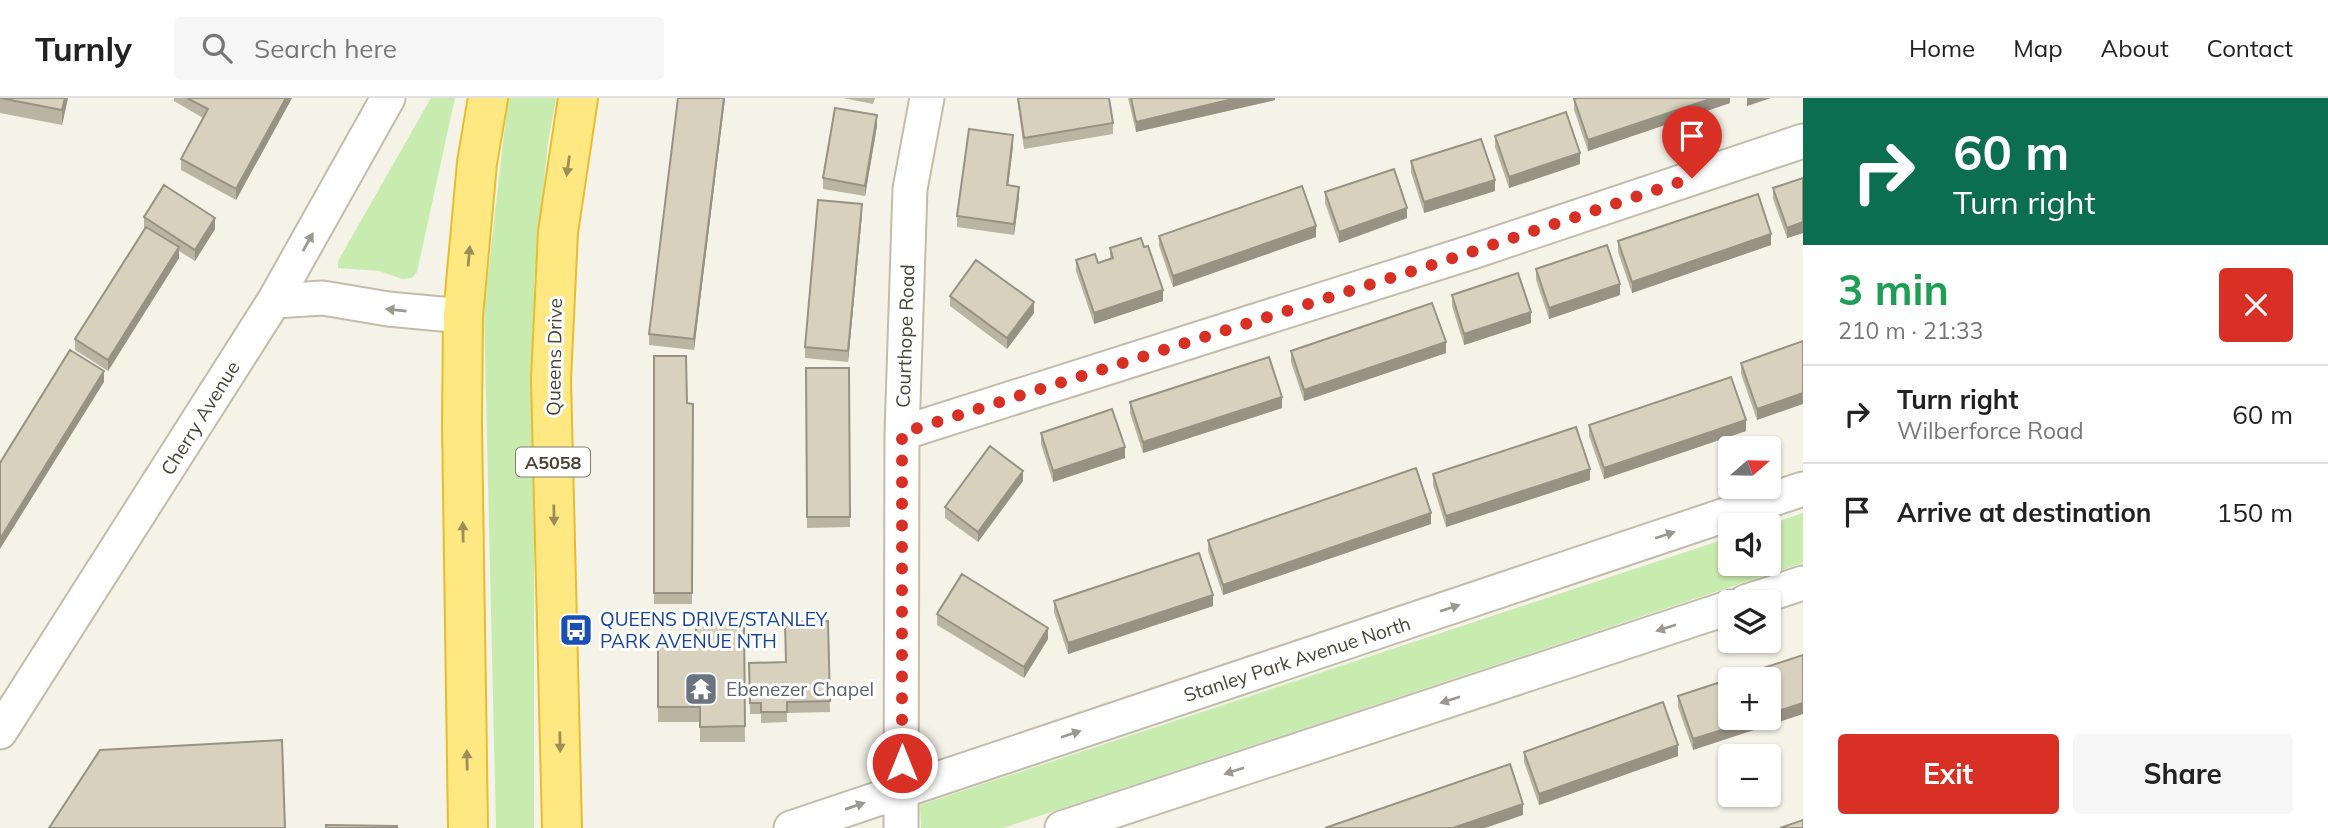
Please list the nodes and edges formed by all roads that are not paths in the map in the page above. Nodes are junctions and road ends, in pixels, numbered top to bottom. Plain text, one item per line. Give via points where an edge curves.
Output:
1 (388, 98) edge
2 (488, 98) edge
3 (578, 98) edge
4 (927, 98) edge
5 (1803, 141) edge
6 (274, 301) junction
7 (463, 316) junction
8 (902, 433) junction
9 (1803, 489) edge
10 (1803, 583) edge
11 (1781, 590) edge
12 (1718, 611) edge
13 (0, 732) edge
14 (902, 791) junction
15 (468, 828) edge
16 (562, 828) edge
17 (791, 828) edge
18 (901, 828) edge
19 (1062, 828) edge

6 -> 1 street, Cherry Avenue
7 -> 2 highway via 477,163
3 -> 16 highway, Queens Drive / A5058 via 558,232 551,379
4 - 8 street, Courthope Road via 910,189
5 - 8 street via 1446,261
7 -> 6 street via 323,298
6 - 13 street, Cherry Avenue
15 -> 7 highway
8 - 14 street, Courthope Road
14 -> 9 street, Stanley Park Avenue North
10 - 11 street
12 -> 19 street
17 -> 14 street, Stanley Park Avenue North
14 - 18 street, Courthope Road

